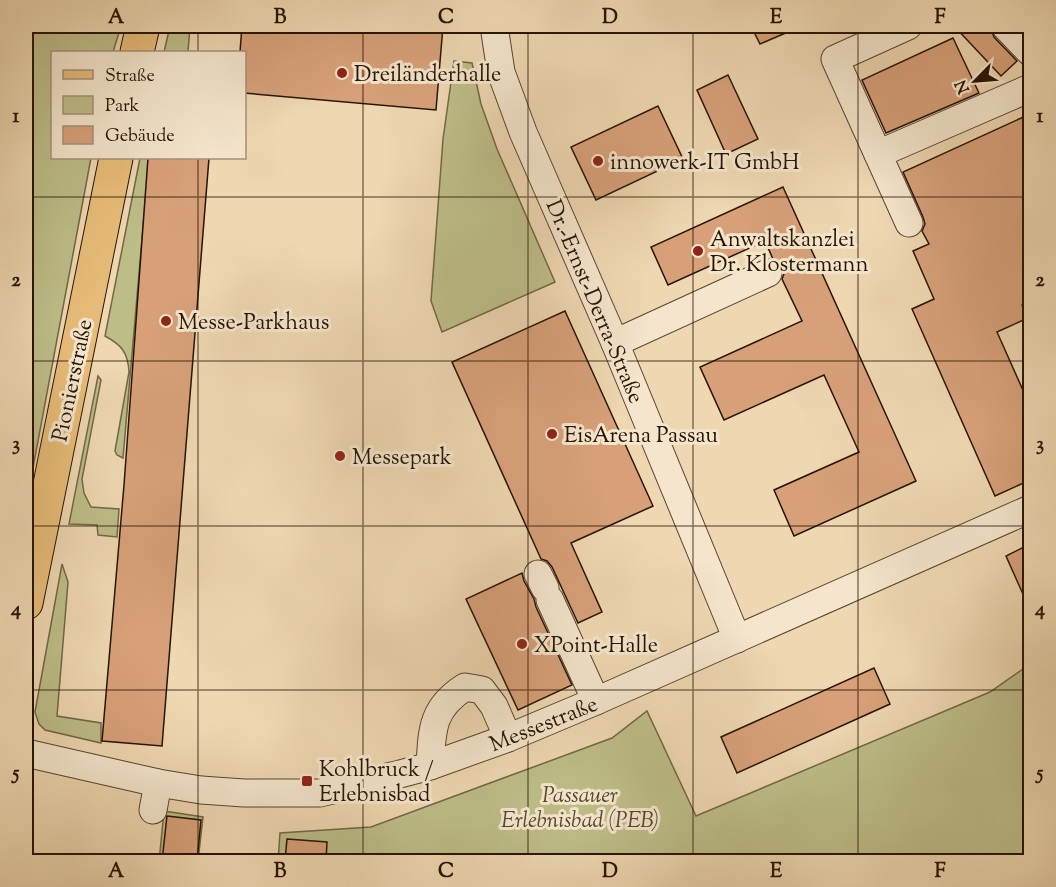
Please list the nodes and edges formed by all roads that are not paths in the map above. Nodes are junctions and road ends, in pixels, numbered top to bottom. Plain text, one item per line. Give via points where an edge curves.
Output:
1 (143, 26) edge
2 (494, 26) edge
3 (908, 26) edge
4 (1005, 26) edge
5 (137, 51) edge
6 (1030, 52) edge
7 (1030, 88) edge
8 (878, 153) junction
9 (116, 159) edge
10 (909, 223) dead end
11 (768, 273) dead end
12 (615, 343) junction
13 (1030, 509) edge
14 (544, 587) dead end
15 (26, 603) edge
16 (737, 639) junction
17 (596, 701) junction
18 (508, 738) junction
19 (26, 753) edge
20 (430, 766) junction
21 (158, 783) junction
22 (153, 810) dead end

1 - 5 main road
2 - 12 street, Dr.-Ernst-Derra-Straße via 501,72 523,132
3 - 8 street via 835,59
4 - 6 street
7 - 8 street
8 - 10 street
9 - 15 main road, Pionierstraße
11 - 12 street
12 - 16 street, Dr.-Ernst-Derra-Straße
13 - 16 street, Messestraße
14 - 17 street
16 - 17 street, Messestraße
17 - 18 street, Messestraße
18 - 20 street, Messestraße
18 - 20 street via 482,690 465,687 452,695 438,713 431,739
19 - 21 street, Messestraße
20 - 21 street, Messestraße via 320,793 244,794
21 - 22 street

